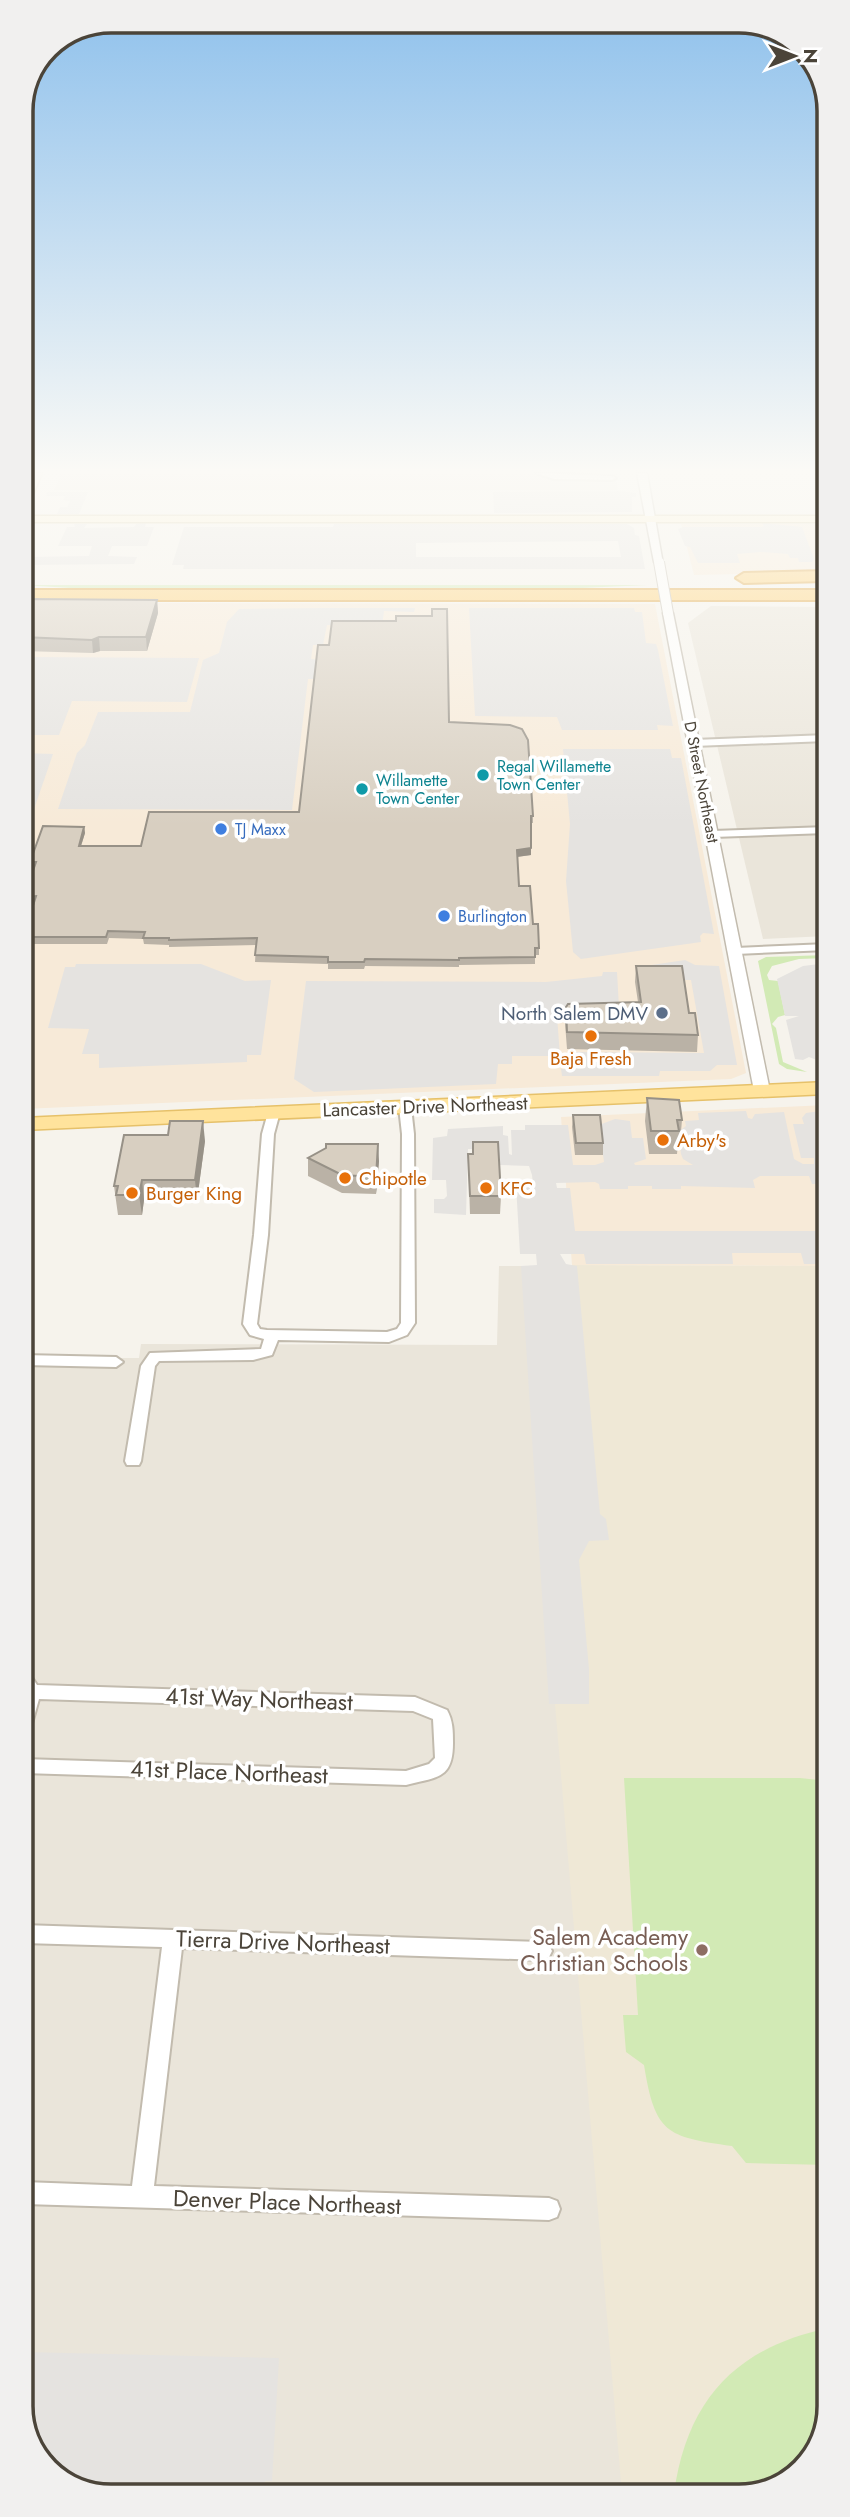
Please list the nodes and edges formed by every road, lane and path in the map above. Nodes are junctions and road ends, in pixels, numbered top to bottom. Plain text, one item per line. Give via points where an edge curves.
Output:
1 (664, 590) edge
2 (33, 595) edge
3 (817, 596) edge
4 (817, 738) edge
5 (694, 743) junction
6 (817, 830) edge
7 (713, 834) junction
8 (817, 947) edge
9 (736, 951) junction
10 (817, 1088) edge
11 (762, 1091) junction
12 (405, 1107) junction
13 (274, 1112) junction
14 (33, 1123) edge
15 (272, 1335) junction
16 (33, 1360) edge
17 (116, 1362) dead end
18 (133, 1461) dead end
19 (33, 1685) edge
20 (33, 1766) edge
21 (435, 1770) joint
22 (33, 1934) edge
23 (173, 1939) junction
24 (542, 1951) dead end
25 (33, 2193) edge
26 (142, 2197) junction
27 (550, 2209) dead end

1 - 5 street, D Street Northeast, bridge
2 - 3 highway
4 - 5 street
5 - 7 street, D Street Northeast
6 - 7 street
7 - 9 street, D Street Northeast
8 - 9 street
9 - 11 street, D Street Northeast
10 - 11 main road, Lancaster Drive Northeast
11 - 12 main road, Lancaster Drive Northeast
12 - 13 main road, Lancaster Drive Northeast
12 - 15 street via 408,1322 402,1332 389,1337
13 - 14 main road, Lancaster Drive Northeast
13 - 15 street via 250,1324 255,1332
15 - 18 street via 267,1352 253,1355 155,1356 148,1366
16 - 17 street
19 - 21 street, 41st Way Northeast via 415,1704 441,1715 444,1760
20 - 21 street, 41st Place Northeast via 406,1778
22 - 23 street, Tierra Drive Northeast
23 - 24 street, Tierra Drive Northeast
23 - 26 street
25 - 26 street, Denver Place Northeast
26 - 27 street, Denver Place Northeast

